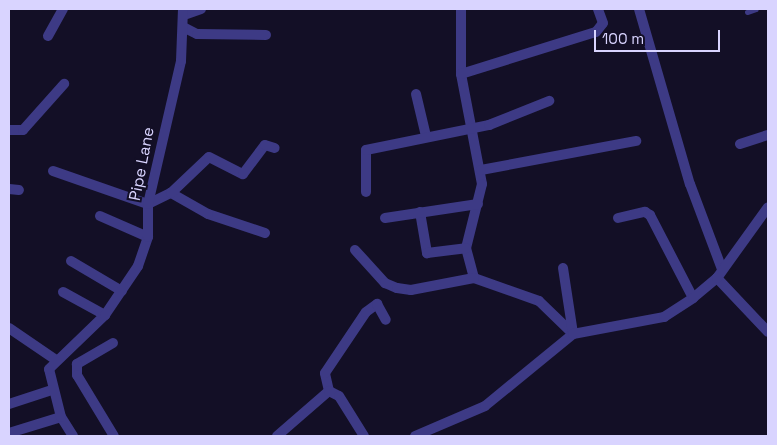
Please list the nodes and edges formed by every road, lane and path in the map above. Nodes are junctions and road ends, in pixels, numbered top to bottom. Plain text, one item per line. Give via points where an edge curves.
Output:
1 (64, 9) edge
2 (201, 9) edge
3 (461, 9) edge
4 (598, 9) edge
5 (639, 9) edge
6 (756, 9) edge
7 (183, 12) edge
8 (747, 12) dead end
9 (185, 28) junction
10 (266, 35) dead end
11 (48, 36) dead end
12 (461, 74) junction
13 (64, 84) dead end
14 (416, 94) dead end
15 (549, 101) dead end
16 (471, 128) junction
17 (9, 130) edge
18 (768, 135) edge
19 (426, 136) junction
20 (636, 141) dead end
21 (740, 144) dead end
22 (274, 148) dead end
23 (481, 170) junction
24 (53, 171) dead end
25 (366, 192) dead end
26 (171, 193) junction
27 (148, 204) junction
28 (478, 204) junction
29 (768, 207) edge
30 (420, 212) junction
31 (100, 216) dead end
32 (385, 218) dead end
33 (618, 218) dead end
34 (265, 233) dead end
35 (148, 237) junction
36 (466, 248) junction
37 (355, 250) dead end
38 (71, 261) dead end
39 (563, 268) dead end
40 (719, 274) junction
41 (474, 278) junction
42 (122, 291) junction
43 (63, 292) dead end
44 (693, 298) junction
45 (105, 315) junction
46 (386, 320) dead end
47 (9, 328) edge
48 (768, 332) edge
49 (573, 334) junction
50 (114, 344) dead end
51 (56, 360) junction
52 (52, 390) junction
53 (329, 390) junction
54 (9, 404) edge
55 (61, 417) junction
56 (9, 433) edge
57 (73, 436) edge
58 (114, 436) edge
59 (277, 436) edge
60 (364, 436) edge
61 (415, 436) edge

1 - 11 street
2 - 7 street
3 - 12 street
4 - 12 street via 603,24 596,32
5 - 40 street
6 - 8 lane
7 - 9 street, Pipe Lane
9 - 10 street via 197,34
9 - 27 street, Pipe Lane
12 - 16 street
13 - 17 street via 28,126 16,132
14 - 19 street
15 - 16 street
16 - 19 street
16 - 23 street
18 - 21 street
19 - 25 street via 366,150
20 - 23 street
22 - 26 street via 265,145 243,174 209,157
23 - 28 street
24 - 27 street
26 - 27 street
26 - 34 street via 208,214
27 - 35 street, Pipe Lane
28 - 30 street
28 - 36 street
29 - 40 street
30 - 32 street
30 - 36 street via 427,253
31 - 35 street
33 - 44 street via 645,212 650,215
35 - 42 street, Pipe Lane via 138,266
36 - 41 street
37 - 41 street via 386,283 398,288 410,290
38 - 42 street
39 - 49 street
40 - 44 street
40 - 48 street
41 - 49 street via 539,301
42 - 45 street, Pipe Lane
43 - 45 street
44 - 49 street via 664,317
45 - 51 street, Pipe Lane
46 - 53 street via 377,304 366,312 325,373
47 - 51 street
49 - 61 street via 485,406
50 - 58 street via 77,364 77,375
51 - 52 street via 49,369
52 - 54 street
52 - 55 street
53 - 59 street
53 - 60 street via 339,396
55 - 56 street
55 - 57 street

